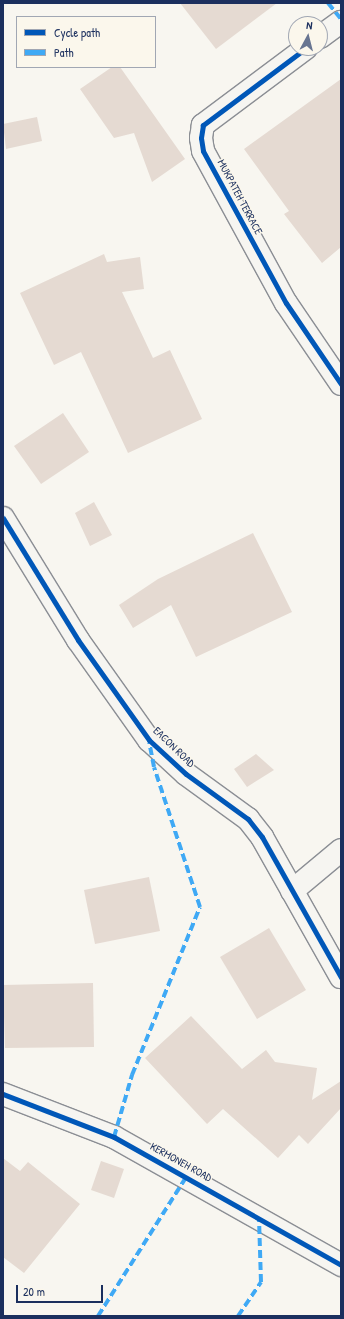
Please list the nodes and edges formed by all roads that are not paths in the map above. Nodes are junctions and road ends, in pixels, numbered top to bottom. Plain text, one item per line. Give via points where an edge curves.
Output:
1 (341, 22) edge
2 (328, 31) edge
3 (295, 56) edge
4 (341, 384) edge
5 (3, 518) edge
6 (341, 850) edge
7 (292, 891) junction
8 (341, 977) edge
9 (3, 1094) edge
10 (341, 1265) edge

1 - 2 street
3 - 4 street, MUKPATEH TERRACE via 203,125 201,138 203,151 286,303
5 - 7 street, EACON ROAD via 78,640 149,740 186,774 248,819
6 - 7 street
7 - 8 street, EACON ROAD
9 - 10 street, KERMONEH ROAD via 114,1137

